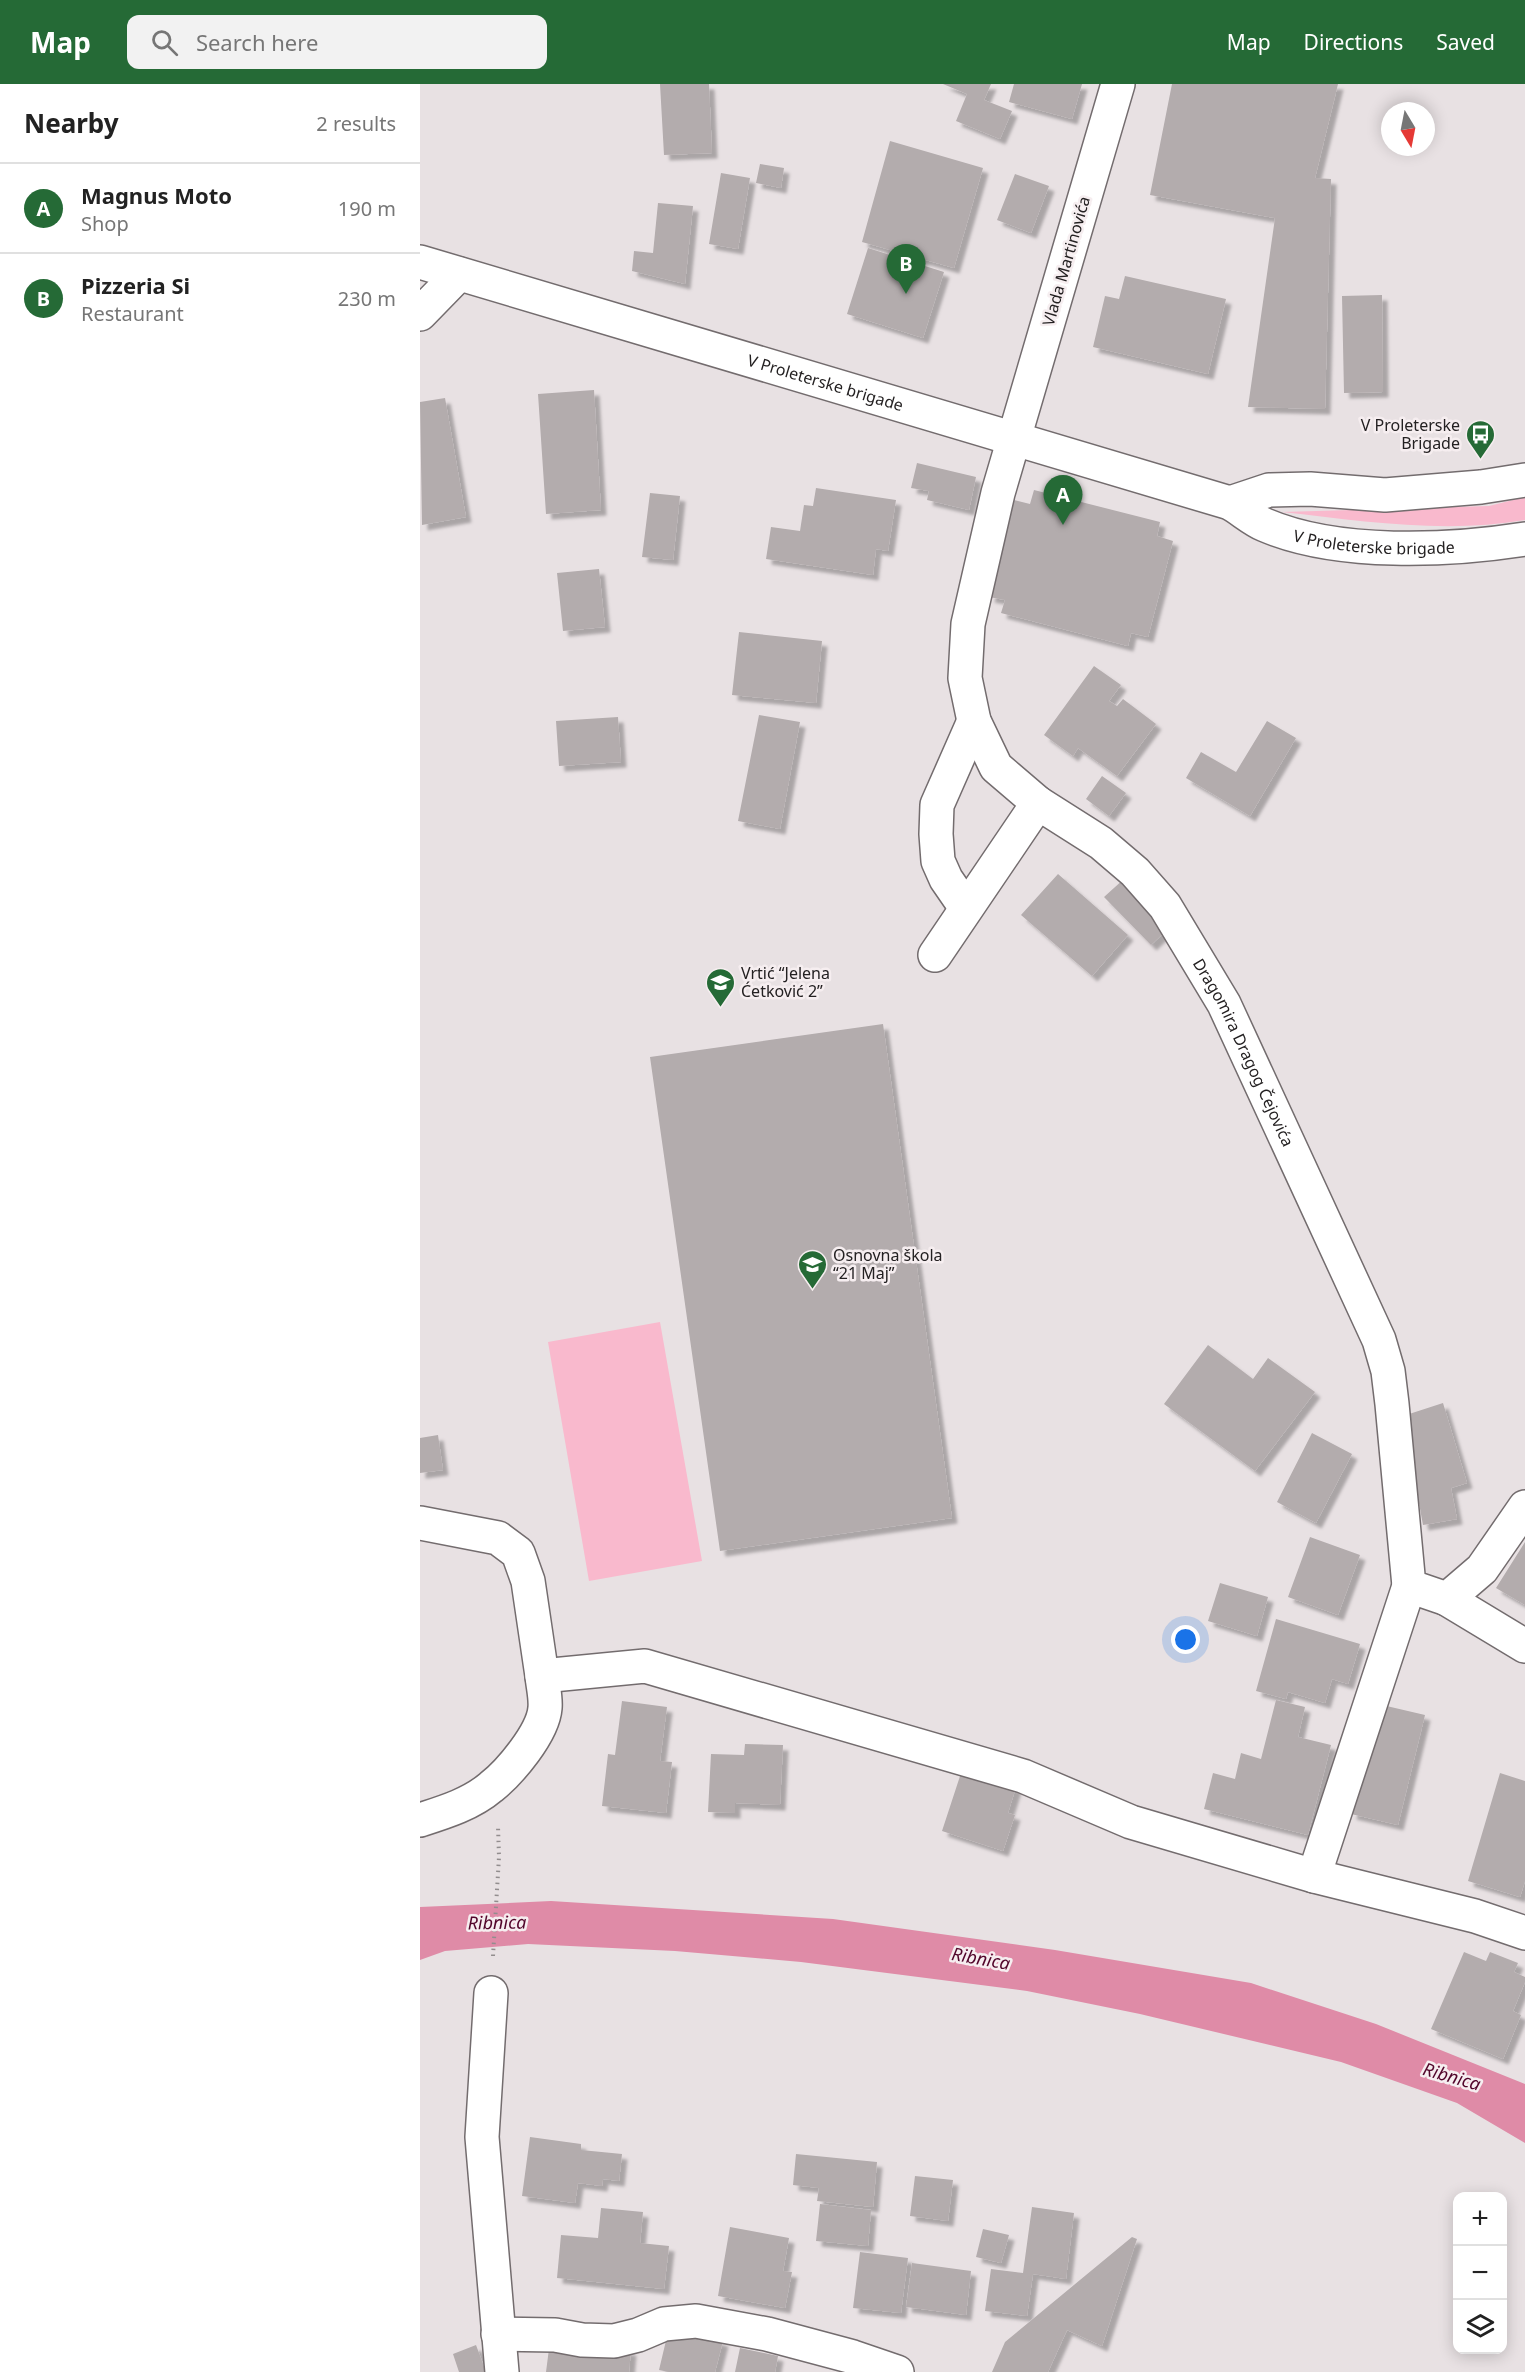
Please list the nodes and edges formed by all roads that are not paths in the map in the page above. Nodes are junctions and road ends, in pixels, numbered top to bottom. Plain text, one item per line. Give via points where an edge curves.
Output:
1 (1118, 84) edge
2 (420, 262) edge
3 (459, 274) junction
4 (420, 314) edge
5 (1014, 439) junction
6 (1525, 480) edge
7 (1230, 503) junction
8 (1525, 539) edge
9 (974, 721) junction
10 (1038, 803) junction
11 (966, 908) junction
12 (935, 955) dead end
13 (1525, 1507) edge
14 (420, 1523) edge
15 (1409, 1586) junction
16 (1447, 1599) junction
17 (1525, 1646) edge
18 (542, 1676) junction
19 (420, 1820) edge
20 (1314, 1876) junction
21 (1525, 1933) edge
22 (491, 1993) road end
23 (498, 2334) junction
24 (502, 2372) edge
25 (897, 2372) edge

1 - 5 street, Vlada Martinovića
2 - 3 street, V Proleterske brigade
3 - 4 street
3 - 5 street, V Proleterske brigade
5 - 7 street, V Proleterske brigade
5 - 9 street, Dragomira Dragog Čejovića via 968,624 965,678
6 - 7 street via 1384,495 1269,490
7 - 8 street, V Proleterske brigade via 1264,525 1307,539 1386,548
9 - 10 street, Dragomira Dragog Čejovića via 996,767
9 - 11 street via 937,805 939,861
10 - 11 street
10 - 15 street, Dragomira Dragog Čejovića via 1101,843 1135,872 1165,906 1224,1004 1379,1340 1391,1393
11 - 12 street
13 - 16 street via 1482,1569
14 - 18 street via 498,1538 518,1553 528,1581
15 - 16 street
15 - 20 street
16 - 17 street
18 - 19 street via 545,1709 529,1746 492,1787 461,1805
18 - 20 street via 645,1666 1023,1776 1131,1822
20 - 21 street via 1475,1916
22 - 23 street via 482,2137
23 - 24 street
23 - 25 street via 614,2341 664,2324 696,2321 767,2334

